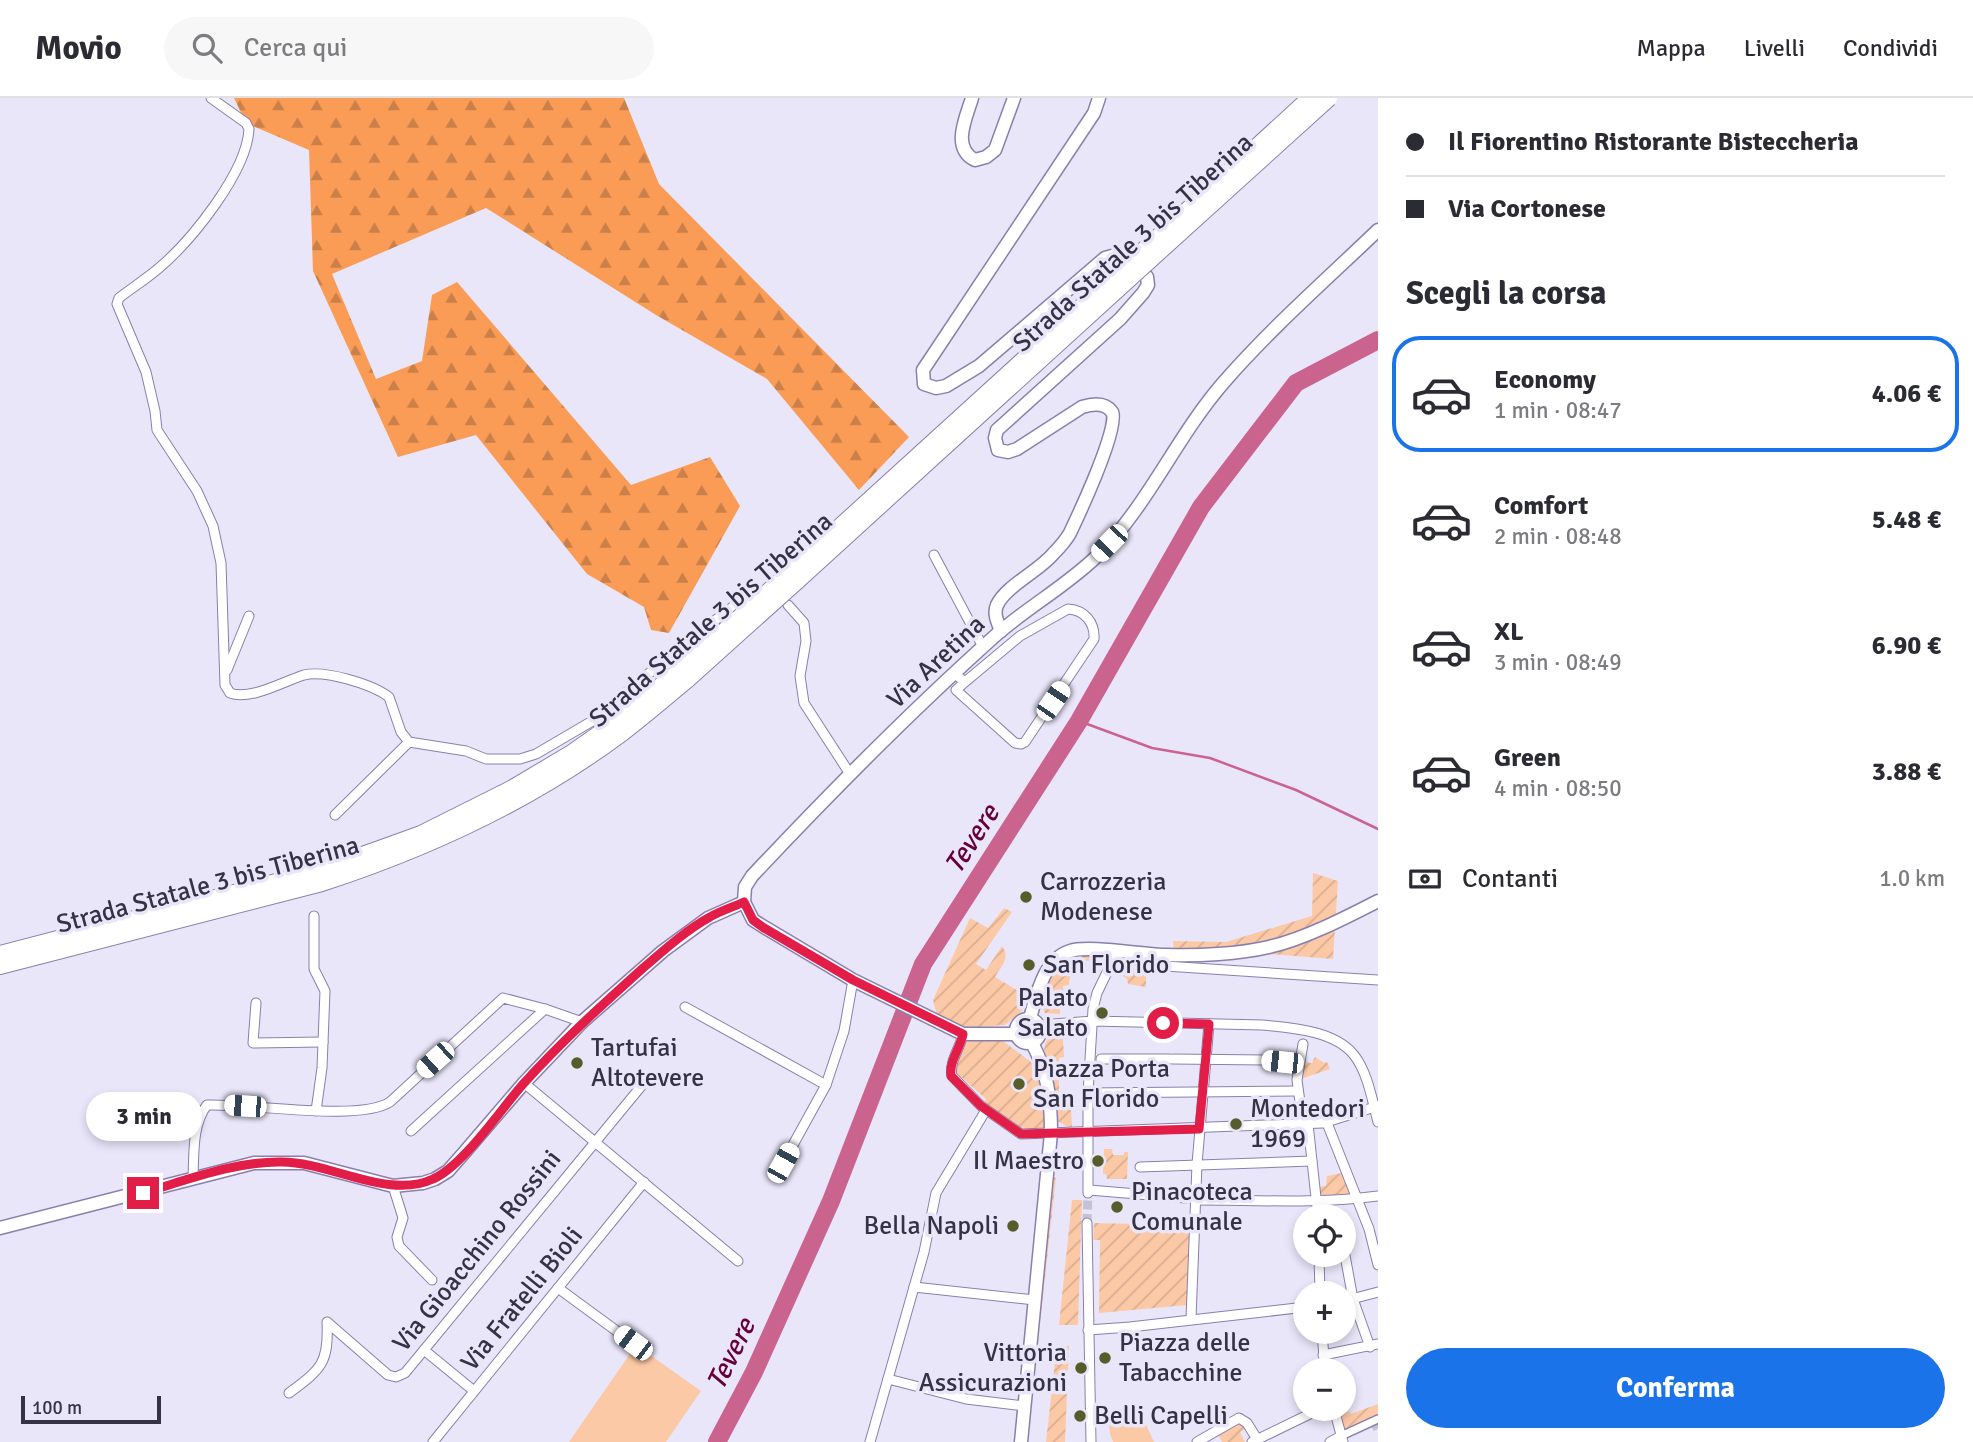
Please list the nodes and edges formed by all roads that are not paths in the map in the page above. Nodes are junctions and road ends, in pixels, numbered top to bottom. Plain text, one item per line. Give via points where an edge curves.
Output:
1 (211, 98) edge
2 (972, 98) edge
3 (1014, 98) edge
4 (1099, 98) edge
5 (1310, 98) edge
6 (1329, 98) edge
7 (1378, 230) edge
8 (1114, 285) junction
9 (934, 555) dead end
10 (748, 595) dead end
11 (788, 605) dead end
12 (249, 617) dead end
13 (1001, 631) junction
14 (983, 647) junction
15 (685, 674) junction
16 (225, 675) junction
17 (960, 678) junction
18 (409, 742) junction
19 (850, 774) junction
20 (335, 815) dead end
21 (1378, 901) edge
22 (744, 902) junction
23 (314, 916) dead end
24 (1119, 952) junction
25 (0, 954) edge
26 (1159, 955) junction
27 (0, 966) edge
28 (853, 980) junction
29 (1378, 980) edge
30 (256, 1003) dead end
31 (685, 1007) dead end
32 (545, 1009) junction
33 (1030, 1018) junction
34 (1093, 1021) junction
35 (582, 1022) junction
36 (1209, 1024) junction
37 (1041, 1029) junction
38 (963, 1034) junction
39 (1016, 1034) junction
40 (1305, 1037) junction
41 (323, 1042) junction
42 (1032, 1043) junction
43 (1097, 1059) junction
44 (1205, 1059) junction
45 (1299, 1064) junction
46 (648, 1079) dead end
47 (524, 1083) junction
48 (826, 1085) junction
49 (1297, 1091) junction
50 (1088, 1093) junction
51 (1203, 1093) junction
52 (1376, 1107) edge
53 (986, 1110) junction
54 (316, 1111) junction
55 (1326, 1122) junction
56 (1378, 1122) edge
57 (1306, 1124) junction
58 (1199, 1129) junction
59 (411, 1131) dead end
60 (1051, 1133) junction
61 (1089, 1133) junction
62 (595, 1142) junction
63 (1312, 1161) junction
64 (783, 1163) dead end
65 (1197, 1164) junction
66 (1140, 1167) dead end
67 (193, 1179) junction
68 (644, 1182) junction
69 (393, 1186) junction
70 (1378, 1196) edge
71 (1192, 1199) junction
72 (1357, 1200) junction
73 (1317, 1201) junction
74 (1317, 1204) edge
75 (1087, 1223) tunnel mouth
76 (0, 1228) edge
77 (738, 1261) dead end
78 (1378, 1265) edge
79 (432, 1280) dead end
80 (914, 1287) junction
81 (558, 1288) junction
82 (1378, 1292) edge
83 (1356, 1298) edge
84 (1035, 1300) junction
85 (1293, 1308) edge
86 (1356, 1314) edge
87 (1191, 1319) junction
88 (1088, 1330) junction
89 (633, 1343) dead end
90 (1323, 1344) edge
91 (1374, 1345) edge
92 (424, 1350) junction
93 (1323, 1355) junction
94 (1323, 1358) edge
95 (888, 1379) junction
96 (474, 1391) junction
97 (289, 1393) dead end
98 (1025, 1406) junction
99 (1378, 1419) edge
100 (1296, 1421) edge
101 (1337, 1421) edge
102 (1342, 1439) edge
103 (1255, 1441) edge
104 (433, 1442) edge
105 (870, 1442) edge
106 (1021, 1442) edge
107 (1091, 1442) edge
108 (1197, 1442) edge
109 (1330, 1442) edge

1 - 16 street via 249,129 239,165 185,240 117,304 146,372 157,430 197,491 213,526 221,563
2 - 3 street via 961,146 965,155 975,160 995,150
4 - 13 street via 1094,113 923,370 924,383 936,388 979,366 1111,255 1126,256 1147,277 1143,293 1120,319 997,430 998,450 1008,452 1082,407 1105,406 1115,418 1110,440 1068,535 1051,557 996,607
5 - 8 highway, Strada Statale 3 bis Tiberina, bridge
6 - 8 highway, Strada Statale 3 bis Tiberina, bridge
7 - 13 street, Via Aretina via 1223,383 1124,528 1094,558
8 - 15 highway, Strada Statale 3 bis Tiberina, bridge
9 - 14 street
10 - 18 street via 594,720 536,754 486,759 466,751
11 - 19 street via 804,623 800,676 804,703
12 - 16 street
13 - 14 street, Via Aretina
14 - 17 street, Via Aretina
15 - 25 highway, Strada Statale 3 bis Tiberina via 570,754 421,834 318,871
15 - 27 highway, Strada Statale 3 bis Tiberina via 617,736 575,764 425,845 322,883
16 - 18 street via 225,685 236,695 307,674 363,684 389,696
17 - 17 street via 1068,609 1077,609 1091,620 1094,639 1021,744 956,690
17 - 19 street, Via Aretina
18 - 20 street
19 - 22 street, Via Aretina via 752,876
21 - 26 street via 1267,948
22 - 28 street via 753,920 764,928
22 - 35 street via 708,918 663,951
23 - 41 street via 314,969 325,991
24 - 26 street
24 - 33 street via 1069,951 1047,971
24 - 34 street via 1097,993
26 - 29 street via 1165,967
28 - 38 street
28 - 48 street via 844,1031
30 - 41 street via 253,1043
31 - 48 street
32 - 35 street
32 - 54 street via 503,998 379,1109
32 - 59 street
33 - 37 street
33 - 39 street via 1019,1022
34 - 36 street
34 - 37 street
34 - 43 street
35 - 47 street
36 - 40 street via 1262,1025
36 - 44 street
37 - 42 street
38 - 39 street
38 - 53 street via 951,1076
39 - 42 street
40 - 45 street
40 - 52 street via 1326,1037 1347,1048 1362,1068
41 - 54 street
42 - 60 street via 1046,1075
43 - 44 street
43 - 50 street
44 - 45 street
44 - 51 street
45 - 49 street
46 - 62 street, Via Gioacchino Rossini
47 - 62 street
47 - 69 street via 448,1171 423,1183
48 - 64 street
49 - 51 street
49 - 57 street
50 - 51 street
50 - 61 street
51 - 58 street
52 - 55 street
52 - 56 street
53 - 60 street via 1021,1134
53 - 80 street via 936,1192
54 - 67 street via 207,1105 195,1139
55 - 57 street
55 - 72 street
57 - 58 street
57 - 63 street
58 - 61 street
58 - 65 street
60 - 61 street
60 - 84 street
61 - 71 street via 1088,1192
62 - 68 street
62 - 92 street, Via Gioacchino Rossini
63 - 65 street
63 - 73 street
65 - 66 street
65 - 71 street
67 - 69 street via 282,1162 304,1163
67 - 76 street
68 - 77 street
68 - 81 street, Via Fratelli Bioli
69 - 79 street via 403,1218 399,1245
70 - 72 street
71 - 73 street
71 - 87 street
72 - 73 street
72 - 78 street
73 - 74 street
75 - 88 street
80 - 84 street
80 - 95 street
81 - 89 street
81 - 96 street, Via Fratelli Bioli
82 - 83 street
84 - 98 street
85 - 87 street
86 - 91 street
87 - 88 street
88 - 107 street
90 - 93 street
91 - 93 street
92 - 96 street
92 - 97 street, Via Gioacchino Rossini via 405,1373 388,1376 327,1322 328,1343 321,1367
93 - 94 street
95 - 98 street via 966,1399
95 - 105 street
96 - 104 street, Via Fratelli Bioli
98 - 106 street
99 - 102 street
100 - 103 street
101 - 102 street
102 - 109 street
103 - 108 street via 1247,1423 1239,1418

